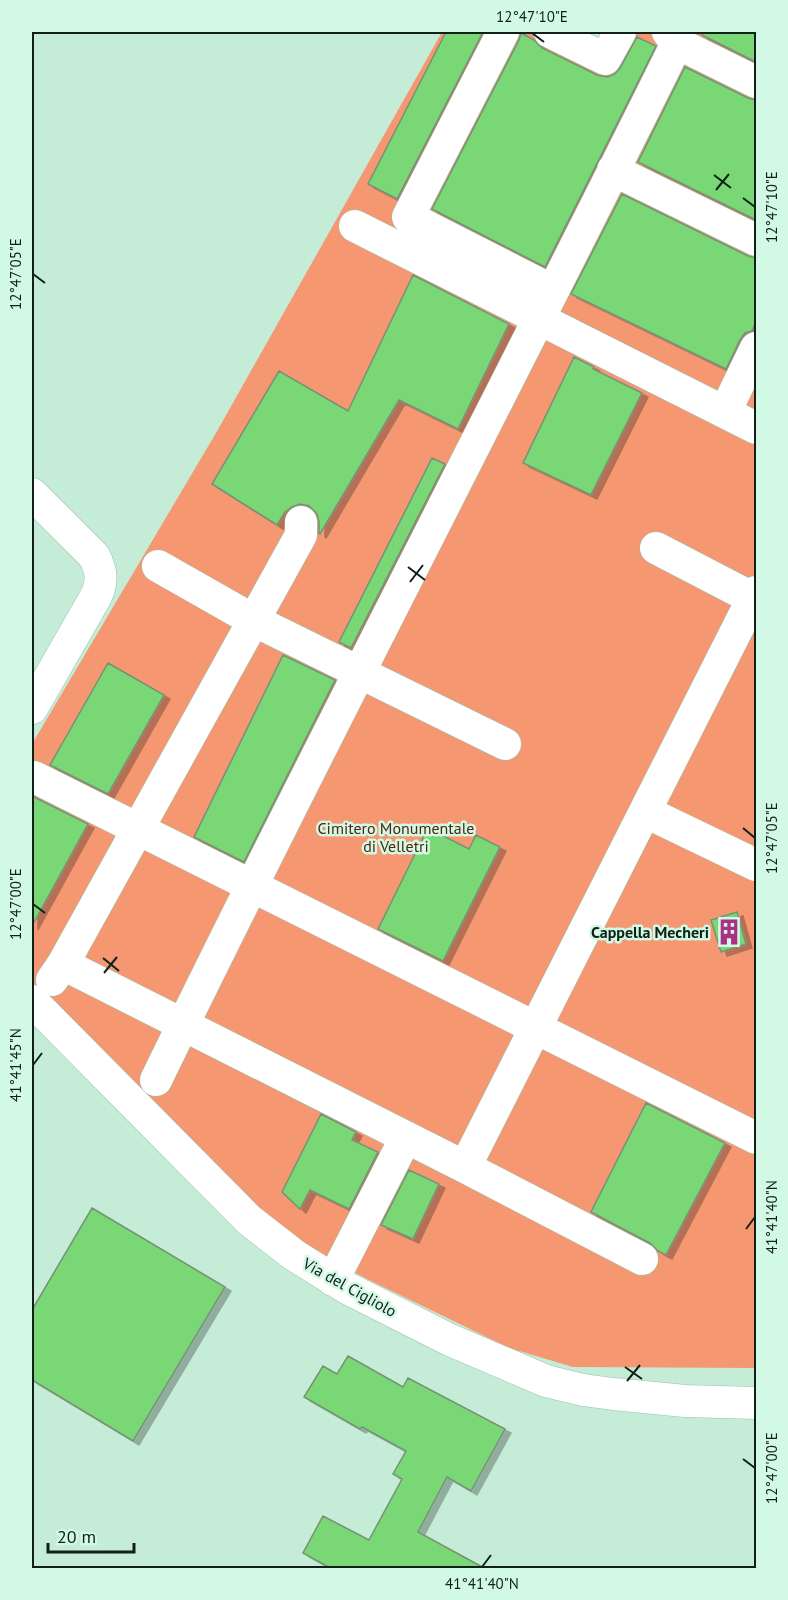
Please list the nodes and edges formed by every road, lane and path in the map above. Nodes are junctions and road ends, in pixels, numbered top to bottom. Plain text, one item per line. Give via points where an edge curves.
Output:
1 (503, 32) edge
2 (550, 32) edge
3 (620, 32) edge
4 (673, 37) edge
5 (756, 82) edge
6 (613, 170) junction
7 (355, 226) dead end
8 (756, 240) edge
9 (553, 291) junction
10 (539, 319) junction
11 (756, 348) edge
12 (725, 412) junction
13 (756, 428) edge
14 (32, 494) edge
15 (301, 522) dead end
16 (656, 548) dead end
17 (158, 566) dead end
18 (755, 597) edge
19 (253, 620) junction
20 (359, 672) junction
21 (32, 708) edge
22 (505, 744) dead end
23 (34, 777) dead end
24 (646, 812) junction
25 (138, 829) junction
26 (756, 865) edge
27 (252, 886) junction
28 (49, 982) edge
29 (183, 1025) junction
30 (536, 1028) junction
31 (156, 1080) dead end
32 (406, 1137) junction
33 (756, 1138) edge
34 (465, 1167) junction
35 (642, 1259) dead end
36 (333, 1280) junction
37 (756, 1403) edge

1 - 9 street via 408,217
2 - 3 street via 605,59
4 - 5 street
4 - 6 street
6 - 8 street
6 - 9 street
7 - 10 street
9 - 10 street
10 - 12 street
10 - 20 street
11 - 12 street
12 - 13 street
14 - 21 street via 94,556 102,575 99,592
15 - 19 street via 301,535
16 - 18 street
17 - 19 street
18 - 24 street
19 - 20 street
19 - 25 street
20 - 22 street
20 - 27 street
23 - 25 street
24 - 26 street
24 - 30 street
25 - 27 street
25 - 28 street
27 - 29 street
27 - 30 street
28 - 29 street
28 - 36 street, Via del Cigliolo via 249,1220
29 - 31 street
29 - 32 street
30 - 33 street
30 - 34 street
32 - 34 street
32 - 36 street
34 - 35 street
36 - 37 street, Via del Cigliolo via 450,1340 546,1381 613,1394

